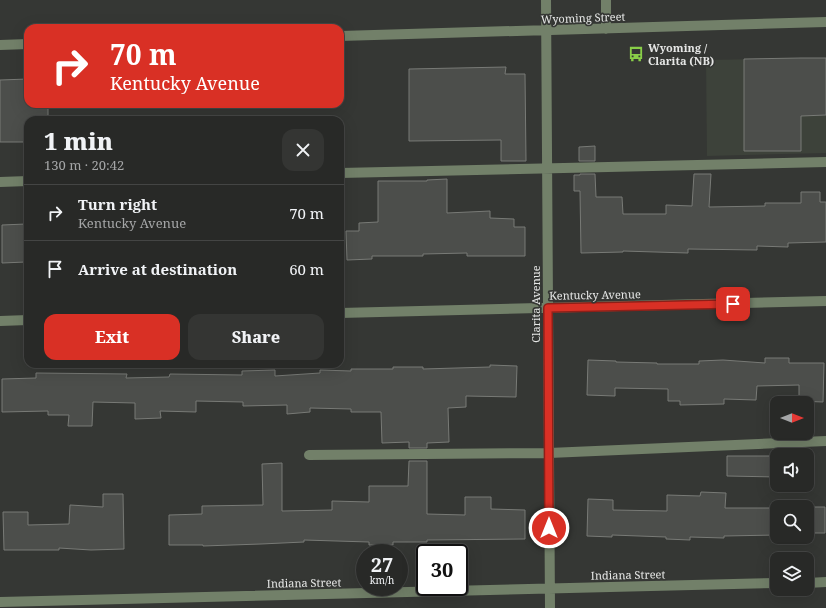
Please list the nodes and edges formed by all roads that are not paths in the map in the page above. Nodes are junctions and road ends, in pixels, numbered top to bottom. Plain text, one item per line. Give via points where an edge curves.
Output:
1 (546, 0) edge
2 (606, 0) edge
3 (826, 22) edge
4 (606, 29) junction
5 (546, 31) junction
6 (344, 36) edge
7 (24, 44) edge
8 (0, 45) edge
9 (826, 162) edge
10 (547, 168) junction
11 (344, 173) edge
12 (24, 181) edge
13 (0, 182) edge
14 (826, 301) edge
15 (548, 308) junction
16 (344, 313) edge
17 (24, 320) edge
18 (0, 321) edge
19 (826, 441) edge
20 (549, 453) junction
21 (309, 455) dead end
22 (814, 582) edge
23 (826, 582) edge
24 (770, 583) edge
25 (550, 589) junction
26 (0, 602) edge
27 (550, 608) edge

1 - 5 street, Clarita Avenue
2 - 4 street
3 - 4 street, Wyoming Street
4 - 5 street, Wyoming Street
5 - 6 street, Wyoming Street
5 - 10 street, Clarita Avenue
7 - 8 street
9 - 10 street
10 - 11 street
10 - 15 street, Clarita Avenue
12 - 13 street
14 - 15 street, Kentucky Avenue
15 - 16 street, Kentucky Avenue
15 - 20 street, Clarita Avenue
17 - 18 street
19 - 20 street
20 - 21 street
20 - 25 street, Clarita Avenue
22 - 23 street
24 - 25 street, Indiana Street
25 - 26 street, Indiana Street
25 - 27 street, Clarita Avenue

